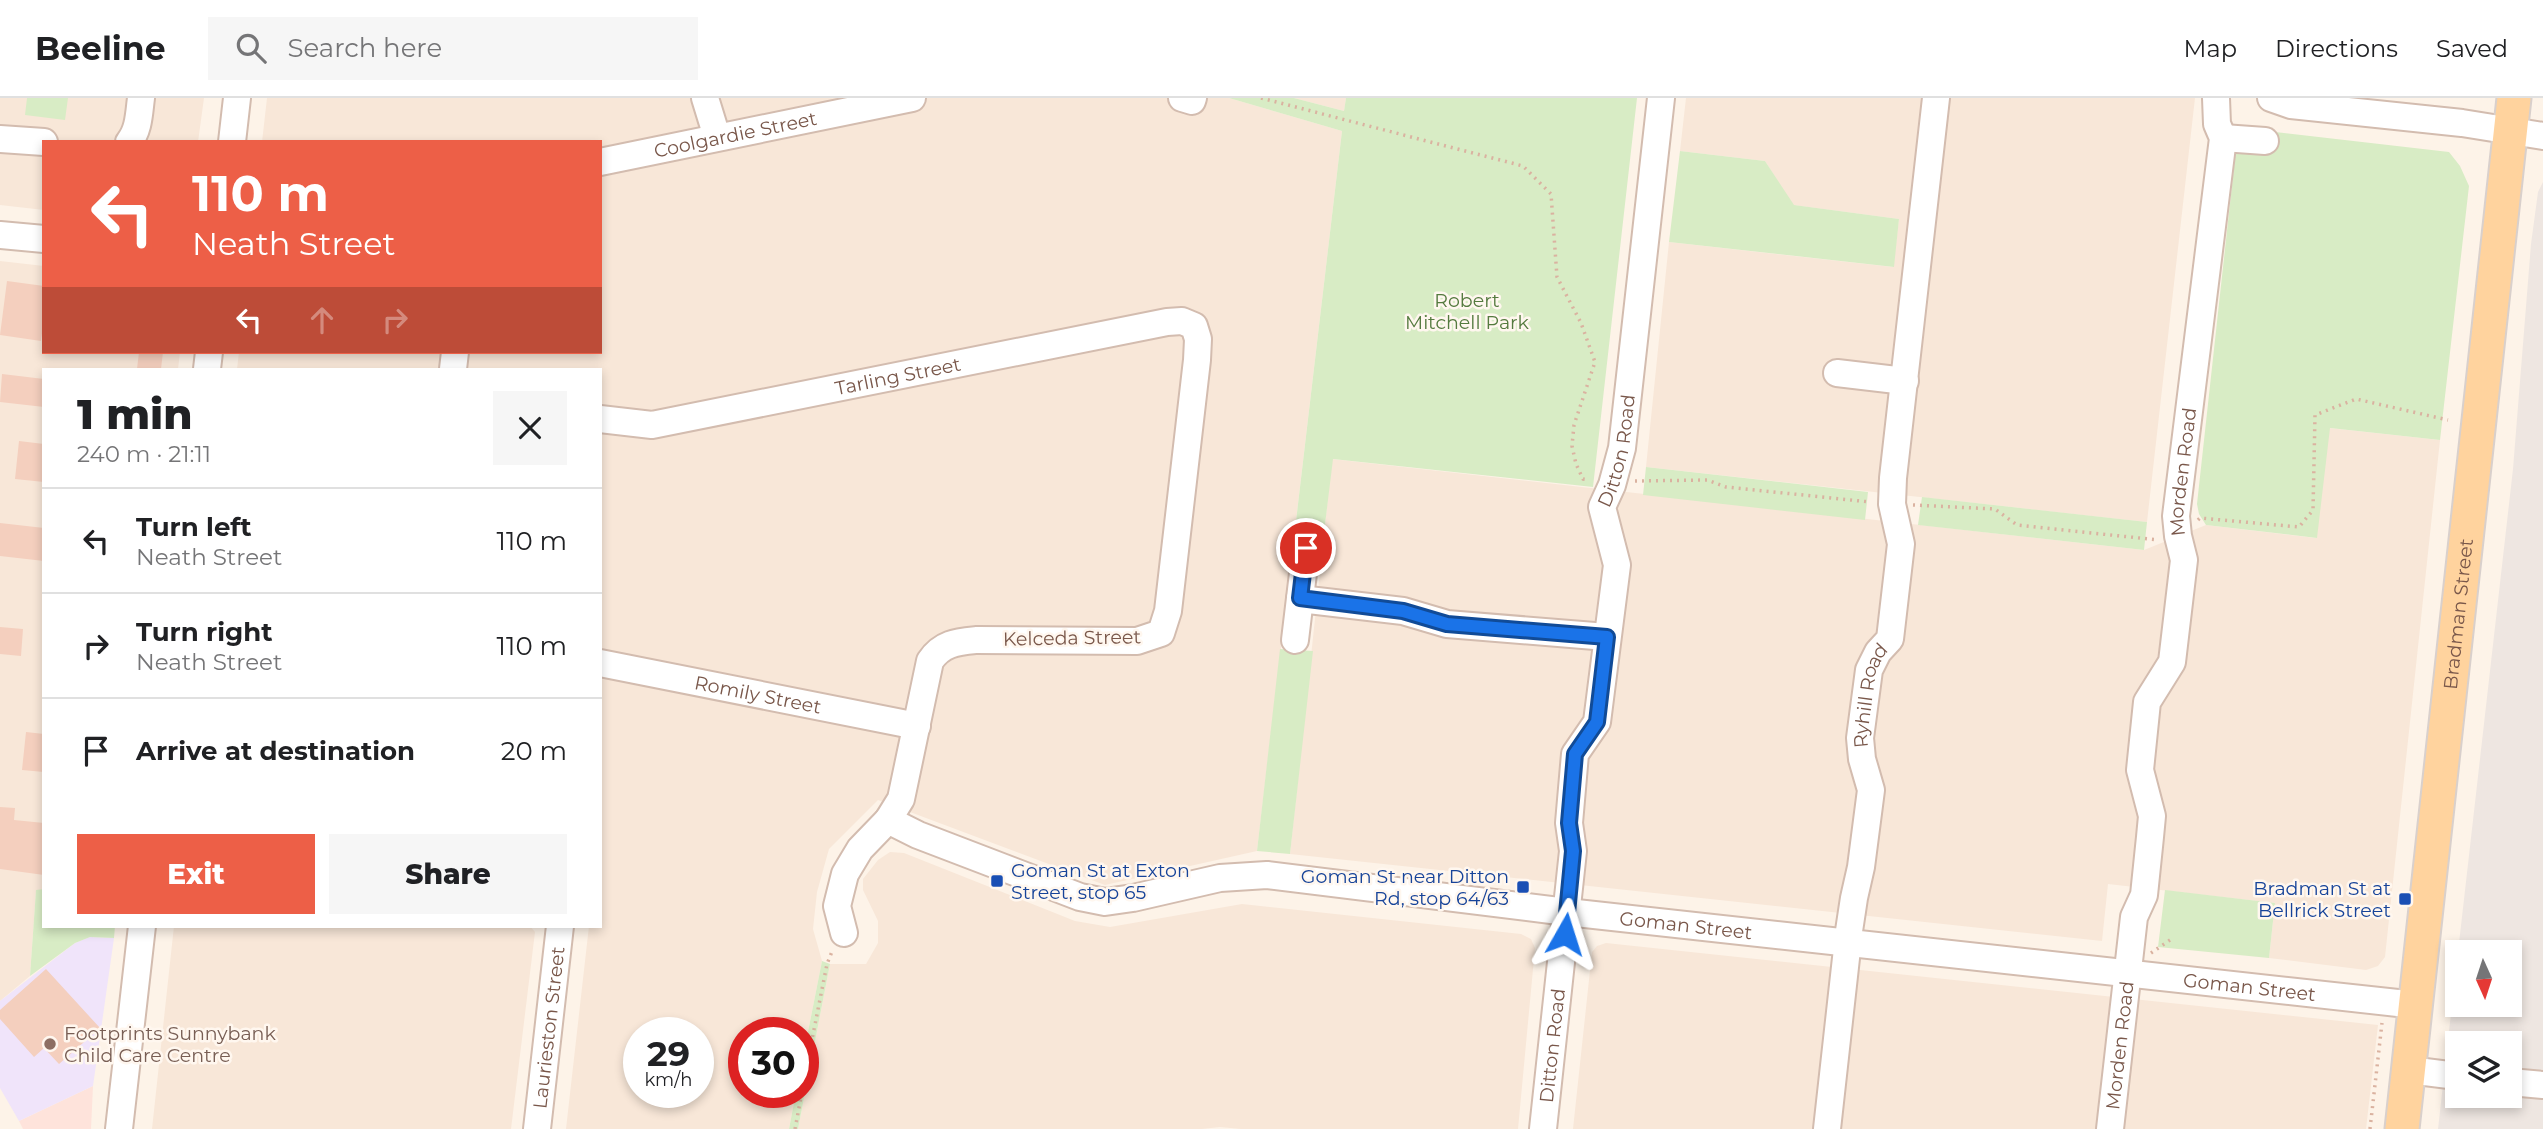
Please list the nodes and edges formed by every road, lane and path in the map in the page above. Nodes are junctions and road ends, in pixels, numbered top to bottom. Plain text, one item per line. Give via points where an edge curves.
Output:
1 (141, 98) edge
2 (237, 98) edge
3 (705, 98) edge
4 (912, 98) edge
5 (1182, 98) edge
6 (1193, 98) edge
7 (1261, 98) edge
8 (1661, 98) edge
9 (1936, 98) edge
10 (2216, 98) edge
11 (2270, 98) edge
12 (2514, 98) edge
13 (2510, 131) junction
14 (2543, 136) edge
15 (717, 137) junction
16 (2223, 138) junction
17 (0, 139) edge
18 (132, 140) edge
19 (232, 140) edge
20 (2265, 141) dead end
21 (42, 142) edge
22 (602, 162) edge
23 (0, 235) edge
24 (42, 239) edge
25 (1194, 326) joint
26 (1837, 373) dead end
27 (1905, 381) junction
28 (602, 419) edge
29 (2448, 420) dead end
30 (1612, 485) junction
31 (1892, 504) junction
32 (2178, 536) junction
33 (1306, 548) dead end
34 (1300, 598) junction
35 (1607, 637) junction
36 (1295, 640) dead end
37 (602, 663) edge
38 (917, 726) junction
39 (888, 820) junction
40 (1567, 912) junction
41 (142, 928) edge
42 (560, 928) edge
43 (844, 933) joint
44 (2173, 938) dead end
45 (1848, 942) junction
46 (2147, 956) dead end
47 (2127, 974) junction
48 (2416, 1004) junction
49 (816, 1017) edge
50 (2383, 1019) dead end
51 (2409, 1070) junction
52 (2445, 1074) edge
53 (2522, 1083) edge
54 (2543, 1085) edge
55 (799, 1108) edge
56 (119, 1129) edge
57 (537, 1129) edge
58 (794, 1129) edge
59 (1543, 1129) edge
60 (1827, 1129) edge
61 (2110, 1129) edge
62 (2370, 1129) edge
63 (2402, 1129) edge

1 - 18 street
2 - 19 street
3 - 15 street
4 - 15 street, Coolgardie Street
5 - 6 street
7 - 30 path via 1522,166 1551,194 1557,277 1581,323 1594,362 1572,446 1583,479
8 - 30 street, Ditton Road via 1622,448
9 - 27 street, Ryhill Road
10 - 16 street, Morden Road
11 - 13 street via 2291,105
12 - 13 main road, Bradman Street
13 - 14 street
13 - 48 main road, Bradman Street
15 - 22 street, Coolgardie Street
16 - 20 street
16 - 32 street, Morden Road via 2176,516
17 - 21 street
23 - 24 street
25 - 28 street, Tarling Street via 1167,322 652,425
25 - 38 street, Kelceda Street via 1197,360 1168,611 1161,633 1137,641 952,643 930,661
26 - 27 street
27 - 31 street, Ryhill Road
29 - 32 path via 2356,399 2315,415 2313,510 2300,527 2200,518
30 - 31 path via 1646,479 1707,480 1727,487
30 - 35 street, Ditton Road via 1602,507 1617,565
31 - 32 path via 1995,509 2017,525 2135,539
31 - 45 street, Ryhill Road via 1901,544 1890,639 1869,670 1860,738 1871,790
32 - 47 street, Morden Road via 2183,560 2172,662 2147,702 2140,770 2152,816 2144,895 2134,917
33 - 34 street
34 - 35 street via 1403,611 1447,624
34 - 36 street
35 - 40 street, Ditton Road via 1597,722 1575,754
37 - 38 street, Romily Street
38 - 39 street, Kelceda Street via 901,799
39 - 40 street, Goman Street via 1055,888 1105,902 1220,878 1267,875
39 - 43 street, Kelceda Street via 860,849 845,874 837,906
40 - 45 street, Goman Street
40 - 59 street, Ditton Road
41 - 56 street
42 - 57 street, Laurieston Street
43 - 49 path via 827,964
44 - 46 path
45 - 47 street, Goman Street
45 - 60 street, Ryhill Road
47 - 48 street, Goman Street
47 - 61 street, Morden Road
48 - 51 main road, Bradman Street
50 - 62 path
51 - 52 street
51 - 63 main road, Bradman Street
53 - 54 street
55 - 58 path

